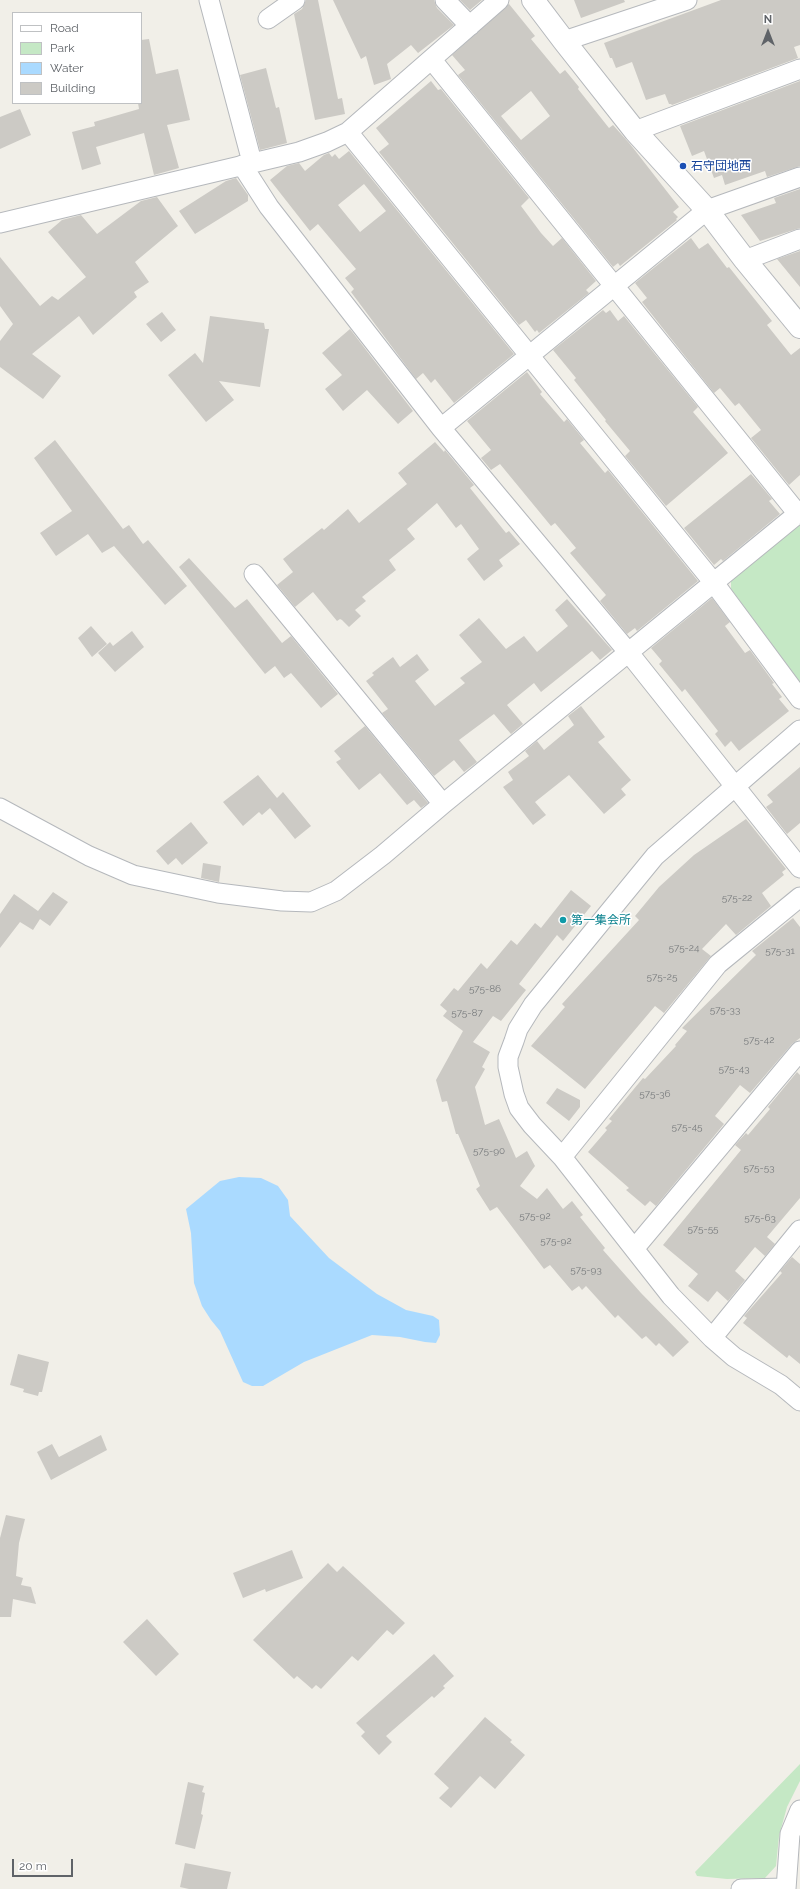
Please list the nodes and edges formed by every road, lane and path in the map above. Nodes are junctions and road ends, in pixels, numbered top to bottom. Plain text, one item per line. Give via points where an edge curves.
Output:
1 (209, 0) edge
2 (295, 0) edge
3 (445, 0) edge
4 (499, 0) edge
5 (533, 0) edge
6 (687, 0) edge
7 (268, 19) dead end
8 (470, 26) junction
9 (564, 41) junction
10 (432, 60) junction
11 (800, 70) edge
12 (635, 130) junction
13 (348, 132) junction
14 (247, 163) junction
15 (800, 177) edge
16 (707, 210) junction
17 (0, 223) edge
18 (800, 239) edge
19 (745, 260) junction
20 (615, 287) junction
21 (800, 327) edge
22 (530, 355) junction
23 (441, 428) junction
24 (799, 513) edge
25 (254, 574) dead end
26 (714, 583) junction
27 (629, 653) junction
28 (800, 699) edge
29 (800, 730) edge
30 (736, 786) junction
31 (443, 804) junction
32 (0, 808) edge
33 (800, 868) edge
34 (800, 897) edge
35 (800, 1052) edge
36 (562, 1157) junction
37 (800, 1230) edge
38 (634, 1249) junction
39 (712, 1338) junction
40 (798, 1395) edge
41 (800, 1810) edge
42 (786, 1888) edge
43 (741, 1889) edge

1 - 14 street
2 - 7 street
3 - 8 street
4 - 8 street
5 - 9 street
6 - 9 street
8 - 10 street
9 - 12 street
10 - 13 street
10 - 20 street
11 - 12 street
12 - 16 street
13 - 14 street via 314,148
13 - 22 street
14 - 17 street
14 - 23 street via 268,207
15 - 16 street
16 - 19 street
16 - 20 street
18 - 19 street
19 - 21 street
20 - 22 street
20 - 24 street
22 - 23 street
22 - 26 street
23 - 27 street
24 - 26 street
25 - 31 street
26 - 27 street
26 - 28 street
27 - 30 street
27 - 31 street
29 - 30 street
30 - 33 street
30 - 36 street via 655,856 533,1005 518,1029 508,1057 514,1094 532,1125
31 - 32 street via 336,891 311,902 282,901 218,892 133,875 89,856
34 - 36 street via 718,964
35 - 38 street
36 - 38 street
37 - 39 street
38 - 39 street via 672,1296
39 - 40 street via 734,1358
41 - 42 street via 790,1834
42 - 43 street

